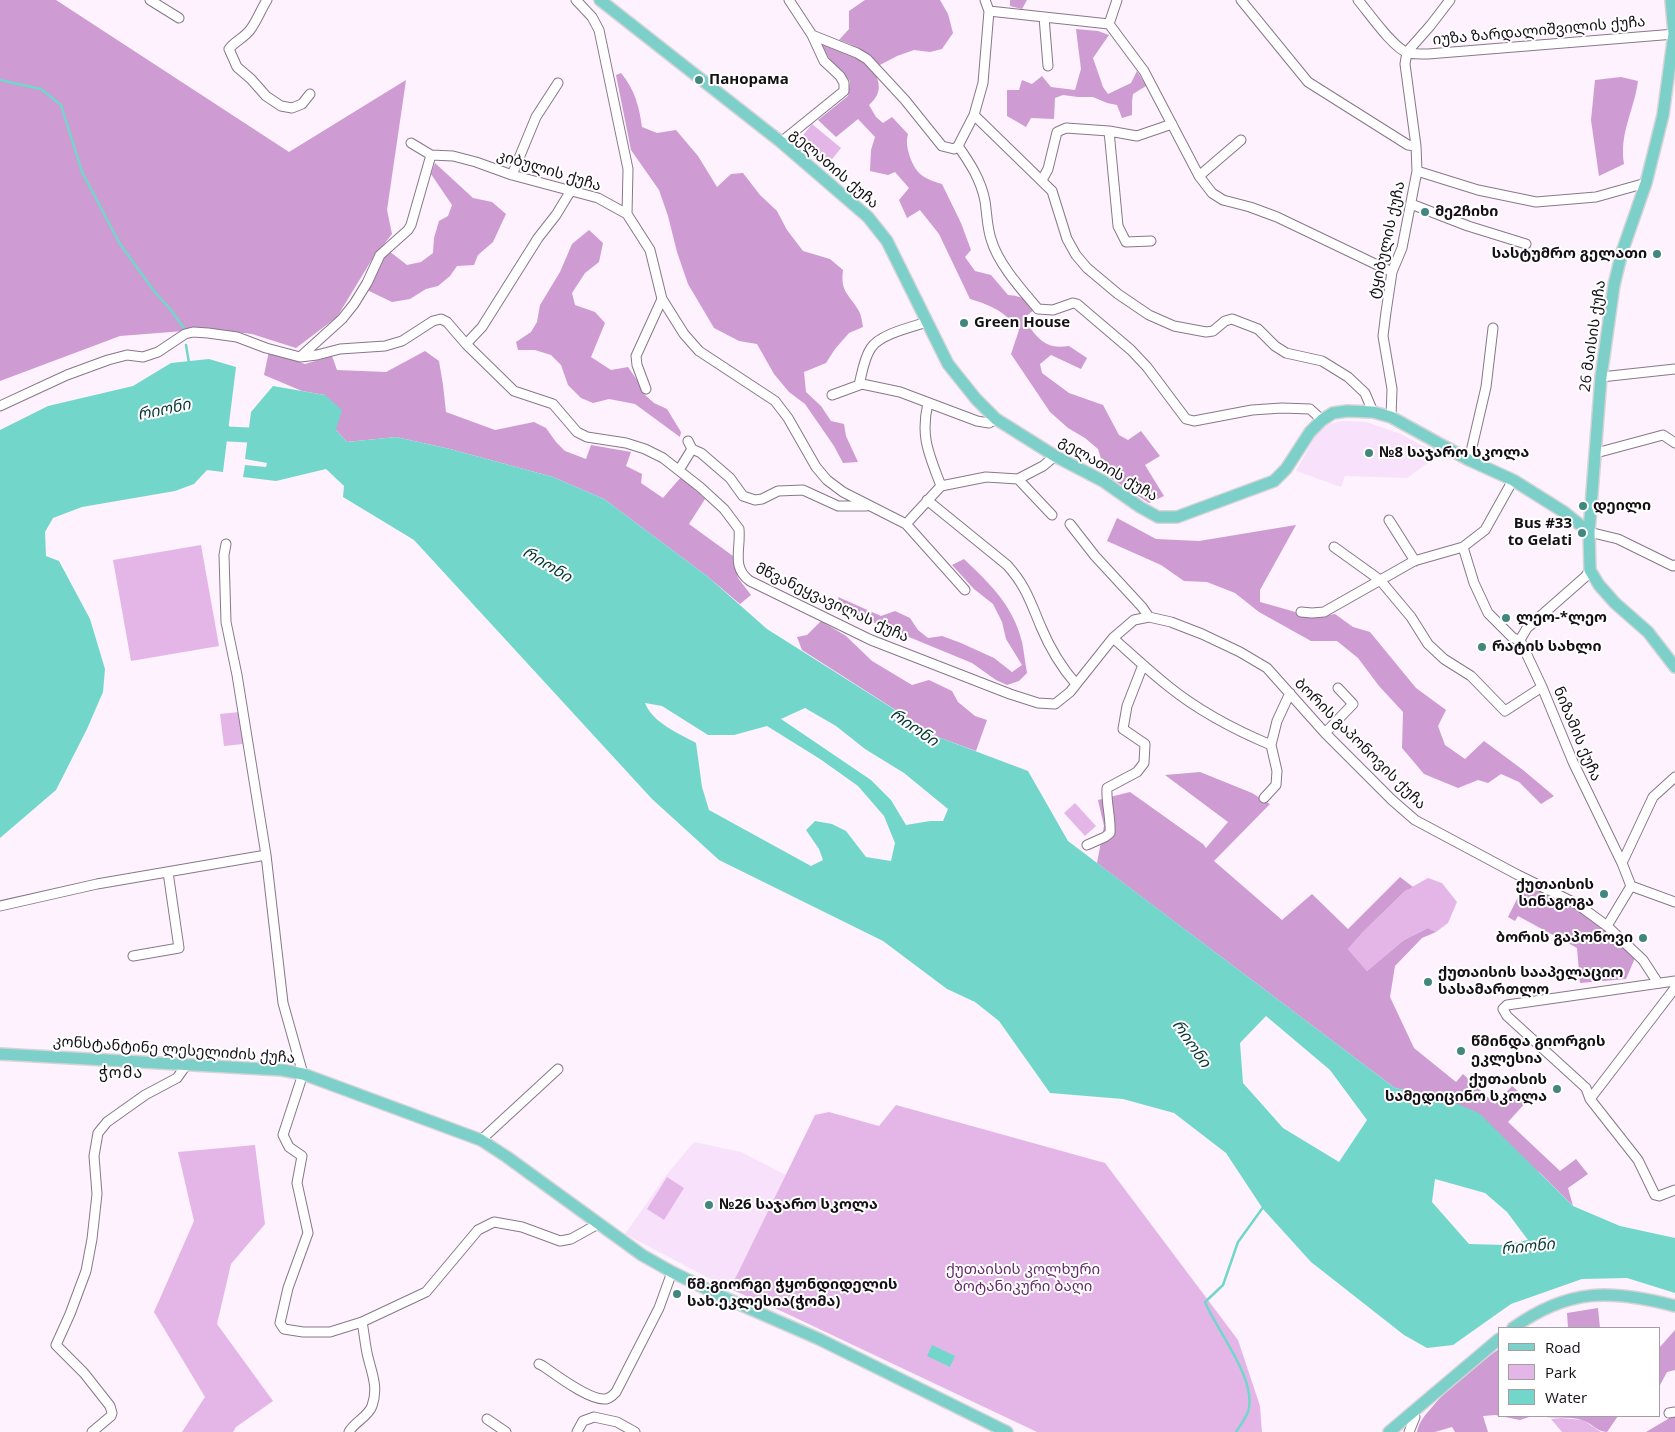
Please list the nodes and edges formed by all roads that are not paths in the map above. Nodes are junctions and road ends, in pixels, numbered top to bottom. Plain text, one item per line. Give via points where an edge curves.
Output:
1 (150, 0) edge
2 (267, 0) edge
3 (576, 0) edge
4 (600, 0) edge
5 (788, 0) edge
6 (985, 0) edge
7 (1117, 0) edge
8 (1241, 0) edge
9 (1358, 0) edge
10 (1450, 0) edge
11 (1671, 0) edge
12 (989, 11) junction
13 (1044, 17) junction
14 (179, 18) dead end
15 (1109, 24) junction
16 (1674, 34) edge
17 (812, 35) junction
18 (1407, 52) junction
19 (1048, 66) dead end
20 (558, 83) dead end
21 (310, 94) dead end
22 (974, 115) junction
23 (1172, 124) junction
24 (1109, 131) junction
25 (1241, 140) dead end
26 (781, 142) junction
27 (411, 143) dead end
28 (958, 146) junction
29 (1416, 146) junction
30 (431, 154) junction
31 (1417, 171) junction
32 (512, 175) junction
33 (1199, 176) junction
34 (1042, 180) junction
35 (1646, 183) junction
36 (570, 192) junction
37 (1411, 204) junction
38 (626, 214) junction
39 (1151, 241) dead end
40 (1526, 244) dead end
41 (1392, 272) junction
42 (662, 299) junction
43 (927, 322) junction
44 (1493, 328) dead end
45 (466, 344) junction
46 (300, 357) junction
47 (1675, 369) edge
48 (1601, 377) junction
49 (859, 385) junction
50 (646, 389) dead end
51 (832, 395) dead end
52 (928, 402) junction
53 (0, 406) edge
54 (1373, 412) junction
55 (1391, 417) junction
56 (996, 419) junction
57 (1322, 420) junction
58 (1675, 443) edge
59 (1596, 452) junction
60 (1055, 456) junction
61 (1469, 460) junction
62 (679, 470) junction
63 (1018, 479) junction
64 (1513, 480) junction
65 (941, 486) junction
66 (927, 500) junction
67 (869, 506) junction
68 (1052, 515) dead end
69 (1389, 520) dead end
70 (906, 524) junction
71 (1070, 524) dead end
72 (1589, 532) junction
73 (226, 544) dead end
74 (1334, 546) dead end
75 (1463, 547) junction
76 (1415, 561) junction
77 (1674, 566) edge
78 (1590, 570) junction
79 (1380, 580) junction
80 (965, 590) dead end
81 (1301, 612) dead end
82 (1149, 617) junction
83 (1113, 638) junction
84 (1520, 640) junction
85 (1143, 665) junction
86 (1675, 667) edge
87 (1542, 687) junction
88 (1073, 688) junction
89 (1338, 688) dead end
90 (1290, 693) junction
91 (1325, 733) junction
92 (1271, 745) junction
93 (1675, 777) edge
94 (1264, 798) dead end
95 (1087, 845) dead end
96 (266, 856) junction
97 (1622, 863) junction
98 (168, 872) junction
99 (1631, 886) junction
100 (1675, 902) edge
101 (0, 906) edge
102 (1606, 926) junction
103 (133, 956) dead end
104 (1675, 981) edge
105 (1658, 983) junction
106 (1675, 988) edge
107 (0, 1054) edge
108 (188, 1064) junction
109 (558, 1069) dead end
110 (303, 1074) junction
111 (1590, 1099) junction
112 (481, 1140) junction
113 (1675, 1190) edge
114 (598, 1224) junction
115 (672, 1272) junction
116 (1675, 1306) edge
117 (362, 1322) junction
118 (1515, 1327) edge
119 (1498, 1340) edge
120 (539, 1364) dead end
121 (1413, 1413) junction
122 (487, 1419) dead end
123 (92, 1432) edge
124 (349, 1432) edge
125 (506, 1432) edge
126 (577, 1432) edge
127 (635, 1432) edge
128 (1007, 1432) edge
129 (1389, 1432) edge
130 (1409, 1432) edge

1 - 14 street
2 - 21 street via 251,29 229,49 237,68 281,106 292,108 302,104
3 - 38 street via 599,30 628,169
4 - 26 main road, გელათის ქუჩა
5 - 17 street
6 - 12 street
7 - 15 street
8 - 29 street via 1308,82 1408,145
9 - 18 street
10 - 18 street
11 - 16 main road, 26 მაისის ქუჩა
12 - 13 street
12 - 22 street via 983,83
13 - 15 street
13 - 19 street
15 - 23 street via 1144,71
16 - 18 street, იუზა ზარდალიშვილის ქუჩა via 1428,54
16 - 35 main road, 26 მაისის ქუჩა via 1663,115
17 - 26 street via 824,61 844,83 844,91
17 - 28 street via 867,59 942,146 954,149
18 - 29 street, ტყიბულის ქუჩა via 1405,64
20 - 32 street via 536,117
22 - 28 street
22 - 34 street
23 - 24 street via 1137,136
23 - 33 street
24 - 34 street via 1066,128 1057,132
24 - 39 street via 1118,226 1126,242
25 - 33 street
26 - 43 main road, გელათის ქუჩა via 868,217 887,241
27 - 30 street
28 - 57 street via 979,182 991,240 1009,272 1038,309 1053,310 1078,304 1148,367 1186,419 1194,421 1282,408 1310,409
29 - 31 street, ტყიბულის ქუჩა
30 - 32 street, კიბულის ქუჩა via 453,156
30 - 46 street via 408,230 380,255 367,283 342,319
31 - 35 street via 1478,190 1536,202 1596,197
31 - 37 street, ტყიბულის ქუჩა
32 - 36 street, კიბულის ქუჩა
33 - 41 street via 1212,193 1224,200 1277,217
34 - 54 street via 1052,191 1067,239 1076,255 1118,294 1149,315 1174,326 1206,332 1232,319 1258,329 1286,353 1322,361 1348,376 1365,392
35 - 48 main road, 26 მაისის ქუჩა via 1614,285
36 - 38 street, კიბულის ქუჩა via 598,198
36 - 45 street via 482,327
37 - 40 street
37 - 41 street, ტყიბულის ქუჩა via 1402,248
38 - 42 street, კიბულის ქუჩა via 650,250
41 - 55 street, ტყიბულის ქუჩა via 1383,336 1392,389
42 - 50 street via 636,356
42 - 67 street, კიბულის ქუჩა via 699,351 775,401 827,480
43 - 49 street via 888,335 872,346
43 - 56 main road, გელათის ქუჩა via 948,364
44 - 61 street via 1486,386
45 - 46 street, მწვანეყვავილას ქუჩა via 441,319 402,341 385,346 340,349
45 - 62 street, მწვანეყვავილას ქუჩა via 514,391 553,404 577,432 645,449
46 - 53 street, მწვანეყვავილას ქუჩა via 237,337 194,332 184,334 158,352 143,357 126,355 108,360
47 - 48 street
48 - 59 main road, 26 მაისის ქუჩა
49 - 51 street
49 - 52 street via 900,392
52 - 56 street via 977,421 989,423
52 - 65 street via 924,435
54 - 55 main road, გელათის ქუჩა
54 - 57 main road, გელათის ქუჩა via 1333,413
55 - 61 main road, გელათის ქუჩა
56 - 60 main road, გელათის ქუჩა
57 - 60 main road, გელათის ქუჩა via 1310,432 1286,470 1274,481 1177,518 1158,517 1103,481
58 - 59 street via 1663,435
59 - 72 main road, 26 მაისის ქუჩა
60 - 63 street
61 - 64 main road, გელათის ქუჩა
62 - 67 street via 690,445 730,478 743,496 755,500 778,491 803,490 838,506
62 - 88 street, მწვანეყვავილას ქუჩა via 724,509 740,529 739,568 750,581 871,640 1010,694 1038,703 1055,704
63 - 65 street via 986,477
63 - 68 street
64 - 72 main road, გელათის ქუჩა
64 - 75 street via 1485,530
65 - 66 street
66 - 70 street
66 - 88 street via 1017,576
67 - 70 street, კიბულის ქუჩა
69 - 76 street
70 - 80 street
71 - 82 street
72 - 77 street via 1618,539
72 - 78 main road
73 - 96 street via 226,622
74 - 79 street
75 - 76 street
75 - 84 street via 1488,613 1513,638
76 - 79 street
78 - 84 street via 1527,628
78 - 86 main road via 1609,597 1648,632
79 - 81 street via 1324,612
79 - 87 street via 1411,616 1428,644 1471,676 1505,711
82 - 83 street via 1134,620
82 - 90 street, ბორის გაპონოვის ქუჩა via 1171,622 1240,652 1267,668
83 - 85 street
83 - 88 street
84 - 87 street, ნიზამის ქუჩა
85 - 92 street via 1195,706
85 - 95 street via 1127,706 1123,729 1145,744 1144,763 1136,772 1107,788 1110,833
87 - 97 street, ნიზამის ქუჩა via 1573,762
89 - 91 street via 1353,704
90 - 91 street, ბორის გაპონოვის ქუჩა
90 - 92 street via 1276,721
91 - 102 street, ბორის გაპონოვის ქუჩა via 1415,820 1577,904
92 - 94 street via 1277,771 1276,786
93 - 97 street via 1653,797
96 - 98 street
96 - 110 street via 283,1003
97 - 99 street, ნიზამის ქუჩა
98 - 101 street
98 - 103 street via 179,948
99 - 100 street
99 - 102 street
102 - 105 street, ბორის გაპონოვის ქუჩა via 1643,960
104 - 105 street
105 - 111 street via 1508,1005 1503,1010 1586,1088
106 - 111 street
107 - 108 main road, კონსტანტინე ლესელიძის ქუჩა
108 - 110 main road, კონსტანტინე ლესელიძის ქუჩა
108 - 123 street via 177,1078 145,1095 107,1122 98,1133 94,1156 97,1194 86,1271 56,1345 110,1406 111,1416
109 - 112 street
110 - 112 main road, კონსტანტინე ლესელიძის ქუჩა
110 - 117 street via 283,1135 289,1147 302,1156 297,1183 308,1233 288,1288 280,1323 284,1329 330,1332
111 - 113 street via 1638,1160 1655,1195
112 - 114 main road, კონსტანტინე ლესელიძის ქუჩა
114 - 115 main road, კონსტანტინე ლესელიძის ქუჩა
114 - 117 street via 571,1240 560,1241 522,1227 494,1222 478,1230 426,1292
115 - 120 street via 659,1308 611,1397 597,1398 567,1384
115 - 128 main road, კონსტანტინე ლესელიძის ქუჩა via 819,1339
116 - 118 main road via 1630,1296 1604,1294 1579,1297 1546,1308
117 - 124 street via 375,1388 372,1407
119 - 121 main road
121 - 129 main road
121 - 130 street via 1415,1417
122 - 125 street
126 - 127 street via 583,1421 594,1416 617,1422

